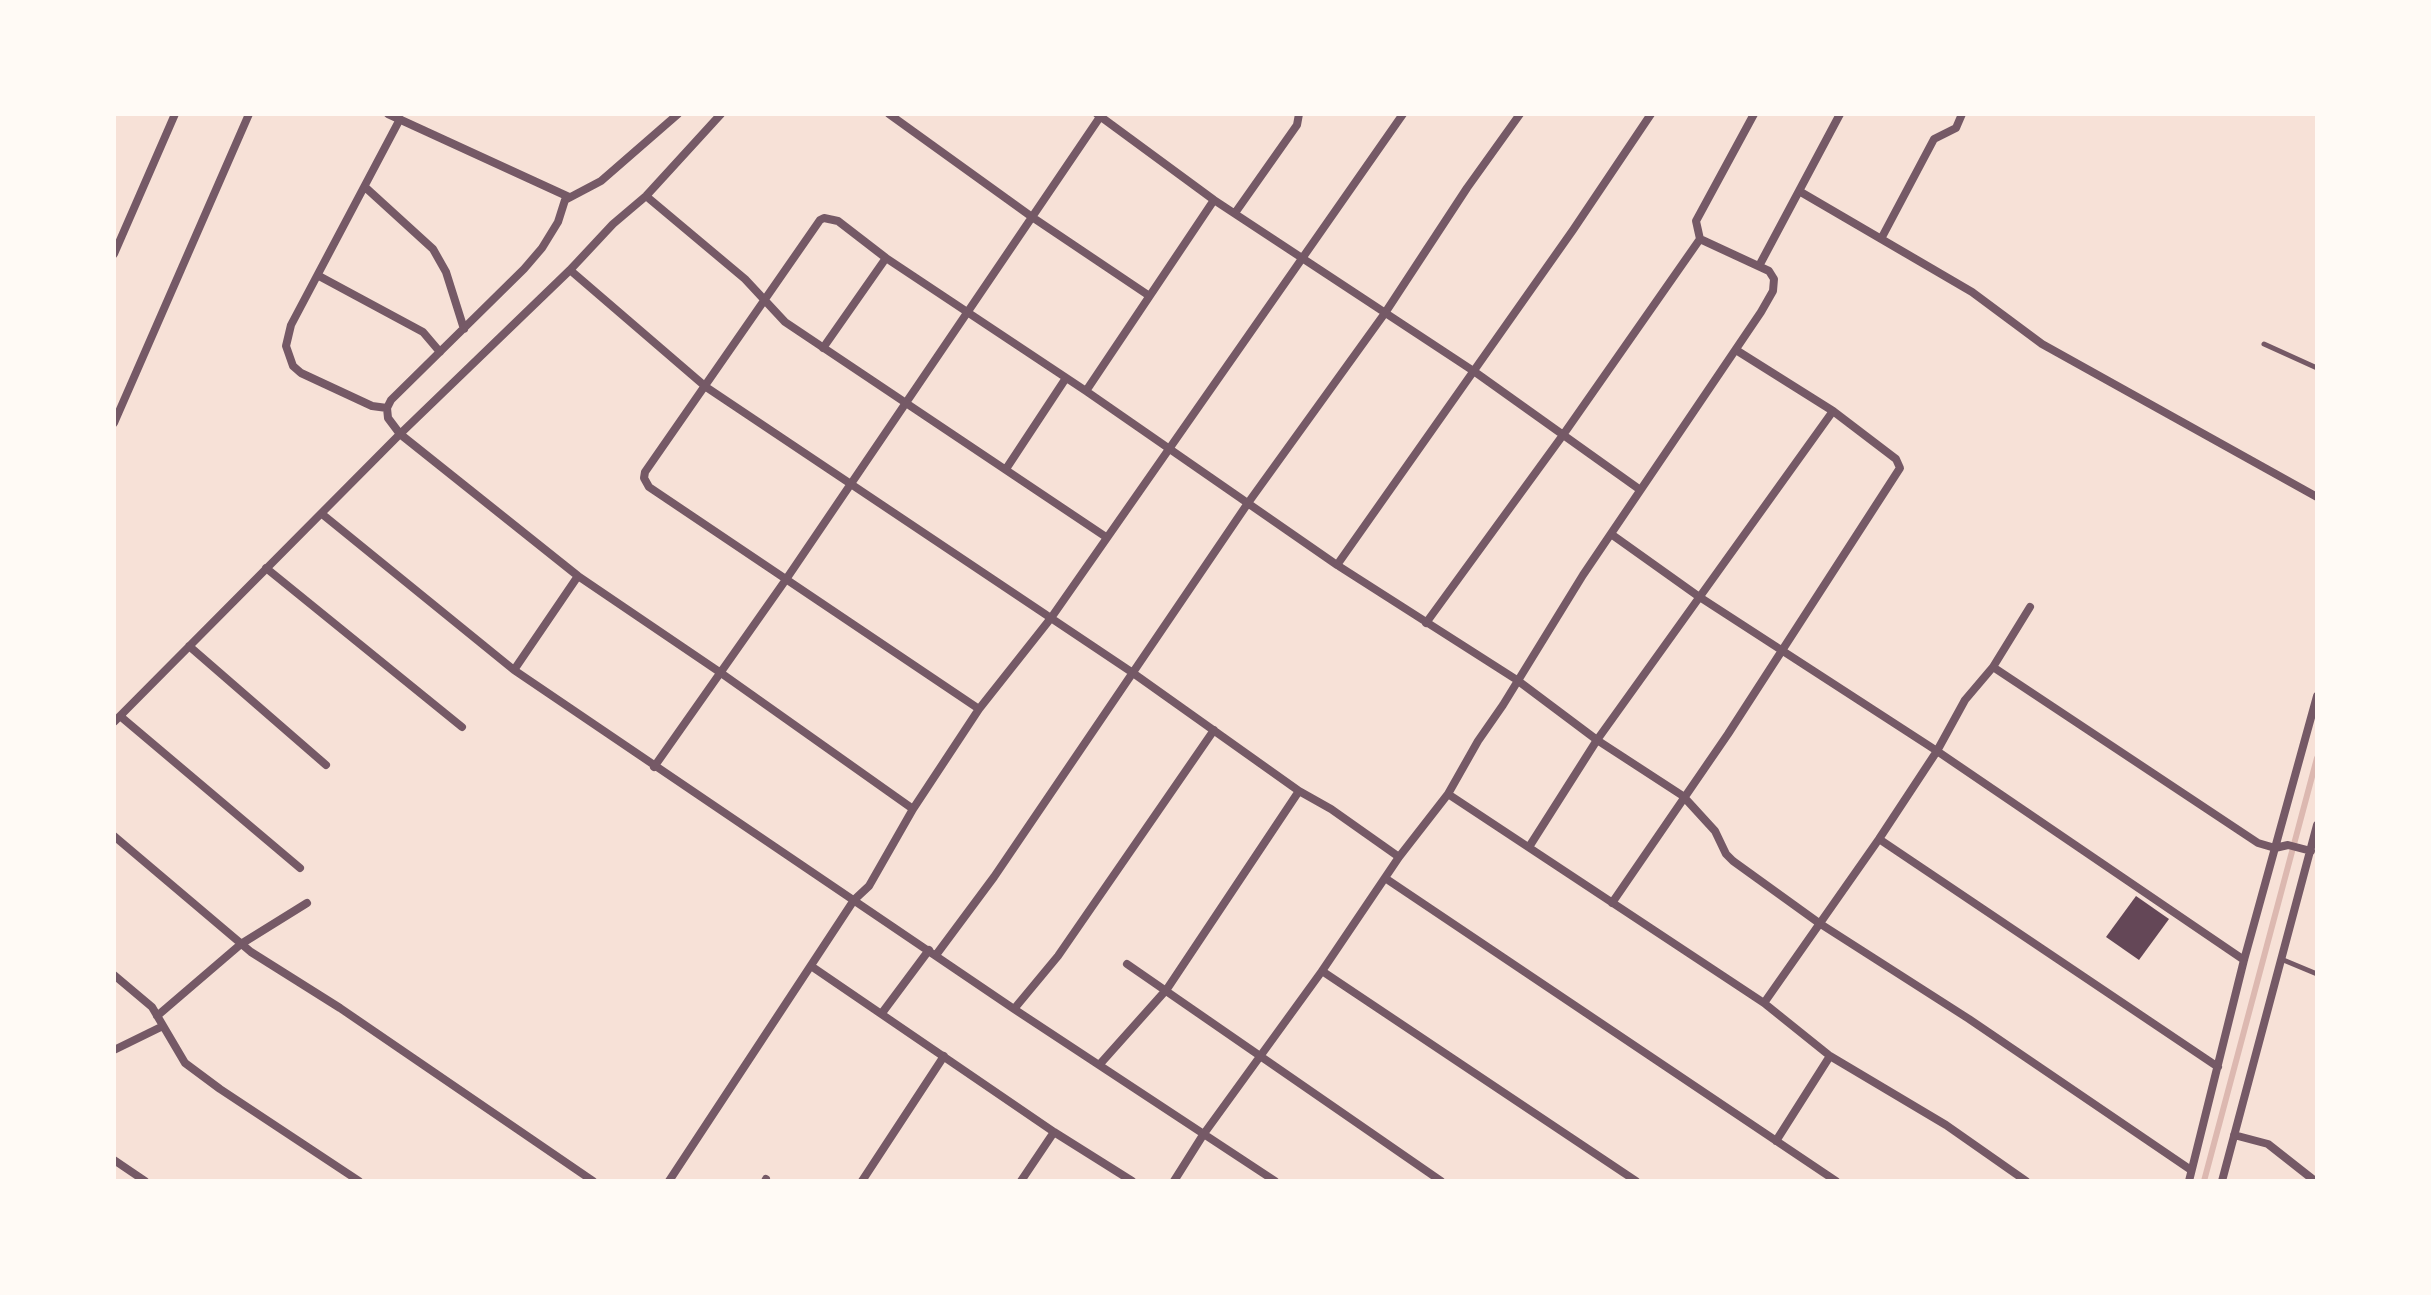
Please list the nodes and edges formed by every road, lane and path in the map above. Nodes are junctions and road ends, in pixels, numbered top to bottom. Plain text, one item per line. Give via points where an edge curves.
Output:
1 (175, 114) edge
2 (249, 114) edge
3 (388, 114) edge
4 (721, 114) edge
5 (889, 114) edge
6 (1403, 114) edge
7 (1520, 114) edge
8 (1651, 114) edge
9 (1754, 114) edge
10 (1840, 114) edge
11 (1962, 114) edge
12 (673, 115) edge
13 (1100, 115) edge
14 (1301, 116) edge
15 (400, 119) junction
16 (365, 187) junction
17 (1799, 191) junction
18 (646, 196) junction
19 (569, 197) junction
20 (1214, 200) junction
21 (1235, 213) junction
22 (1032, 217) junction
23 (1700, 239) junction
24 (1881, 239) junction
25 (114, 254) edge
26 (1301, 257) junction
27 (886, 258) junction
28 (1759, 266) junction
29 (570, 270) junction
30 (319, 276) junction
31 (1148, 295) junction
32 (764, 302) junction
33 (1385, 313) junction
34 (968, 314) junction
35 (464, 329) junction
36 (2264, 344) dead end
37 (823, 348) junction
38 (1736, 350) junction
39 (440, 352) junction
40 (2317, 368) edge
41 (1475, 372) junction
42 (1066, 378) junction
43 (706, 387) junction
44 (1086, 391) junction
45 (907, 402) junction
46 (387, 408) junction
47 (1833, 411) junction
48 (114, 423) edge
49 (400, 434) junction
50 (1563, 435) junction
51 (1168, 449) junction
52 (1006, 469) junction
53 (849, 484) junction
54 (1639, 489) junction
55 (2317, 497) edge
56 (1248, 503) junction
57 (322, 514) junction
58 (1611, 534) junction
59 (1106, 537) junction
60 (1337, 565) junction
61 (266, 568) junction
62 (578, 576) junction
63 (787, 578) junction
64 (1698, 596) junction
65 (2030, 607) dead end
66 (1051, 618) junction
67 (1426, 623) junction
68 (189, 646) junction
69 (1782, 648) junction
70 (1993, 667) junction
71 (514, 670) junction
72 (721, 673) junction
73 (1133, 673) junction
74 (1517, 680) junction
75 (2317, 696) edge
76 (979, 709) junction
77 (117, 719) edge
78 (462, 727) dead end
79 (1214, 730) junction
80 (1597, 740) junction
81 (1937, 751) junction
82 (326, 765) dead end
83 (654, 767) junction
84 (1299, 791) junction
85 (1448, 794) junction
86 (1683, 796) junction
87 (913, 809) junction
88 (2317, 825) edge
89 (114, 836) edge
90 (1879, 839) junction
91 (1529, 847) junction
92 (2275, 848) junction
93 (1399, 857) junction
94 (2312, 859) edge
95 (300, 868) dead end
96 (1385, 878) junction
97 (854, 900) junction
98 (307, 903) dead end
99 (1612, 903) junction
100 (1819, 923) junction
101 (241, 944) junction
102 (933, 953) junction
103 (2281, 959) junction
104 (2244, 960) junction
105 (1127, 964) dead end
106 (811, 966) junction
107 (1322, 971) junction
108 (2317, 974) edge
109 (114, 975) edge
110 (1167, 989) junction
111 (1764, 1003) junction
112 (1014, 1009) junction
113 (882, 1013) junction
114 (157, 1016) junction
115 (163, 1026) junction
116 (114, 1050) edge
117 (944, 1056) junction
118 (1830, 1056) junction
119 (1259, 1057) junction
120 (1100, 1064) junction
121 (2218, 1067) junction
122 (1054, 1132) junction
123 (1203, 1135) junction
124 (2234, 1135) junction
125 (1776, 1141) junction
126 (114, 1160) edge
127 (2191, 1170) junction
128 (145, 1181) edge
129 (359, 1181) edge
130 (593, 1181) edge
131 (669, 1181) edge
132 (862, 1181) edge
133 (1021, 1181) edge
134 (1132, 1181) edge
135 (1174, 1181) edge
136 (1275, 1181) edge
137 (1441, 1181) edge
138 (1636, 1181) edge
139 (1836, 1181) edge
140 (2026, 1181) edge
141 (2189, 1181) edge
142 (2222, 1181) edge
143 (2315, 1181) edge

1 - 25 street
2 - 48 street
3 - 15 street
4 - 18 street
5 - 22 street
6 - 26 street
7 - 33 street
8 - 41 street
9 - 23 street via 1696,221
10 - 17 street
11 - 24 street via 1956,128 1934,139
12 - 19 street via 601,181
13 - 20 street
13 - 22 street
14 - 21 street
15 - 16 street
15 - 19 street
16 - 30 street
16 - 35 street via 433,249
17 - 24 street
17 - 28 street
18 - 29 street
18 - 32 street via 745,279
19 - 35 street via 542,248
20 - 21 street
20 - 31 street
21 - 26 street
22 - 31 street
22 - 34 street
23 - 28 street
23 - 50 street
24 - 55 street via 1972,292 2042,344
26 - 33 street
26 - 51 street
27 - 32 street via 838,221 824,218
27 - 34 street
27 - 37 street
28 - 38 street via 1772,274 1773,291
29 - 43 street
29 - 49 street
30 - 39 street via 423,332
30 - 46 street via 287,335 288,356 301,373
31 - 44 street
32 - 37 street
32 - 43 street
33 - 41 street
33 - 56 street
34 - 42 street
34 - 45 street
35 - 39 street
36 - 40 lane
37 - 45 street
38 - 47 street
38 - 54 street
39 - 46 street
41 - 50 street
41 - 60 street
42 - 44 street
42 - 52 street
43 - 53 street
43 - 63 street via 645,472 646,483
44 - 51 street
45 - 52 street
45 - 53 street
46 - 49 street
47 - 64 street
47 - 69 street via 1896,459 1900,468
49 - 57 street
49 - 62 street
50 - 54 street
50 - 67 street
51 - 56 street
51 - 59 street
52 - 59 street
53 - 63 street
53 - 66 street
54 - 58 street
56 - 60 street
56 - 73 street
57 - 61 street
57 - 71 street
58 - 64 street
58 - 74 street
59 - 66 street
60 - 67 street
61 - 68 street
61 - 78 street
62 - 71 street
62 - 72 street
63 - 72 street
63 - 76 street
64 - 69 street
64 - 80 street
65 - 70 street
66 - 73 street
66 - 76 street
67 - 74 street
68 - 77 street
68 - 82 street
69 - 81 street
69 - 86 street
70 - 81 street via 1965,700
70 - 92 street via 2250,838
71 - 83 street
72 - 83 street
72 - 87 street
73 - 79 street
73 - 102 street via 994,877
74 - 80 street
74 - 85 street
75 - 92 street
76 - 87 street
77 - 95 street
79 - 84 street
79 - 112 street via 1058,956
80 - 86 street
80 - 91 street
81 - 90 street
81 - 104 street
83 - 97 street
84 - 93 street
84 - 110 street
85 - 91 street
85 - 93 street
86 - 99 street
86 - 100 street via 1715,831 1730,858
87 - 97 street via 869,886
88 - 94 street
89 - 101 street
90 - 100 street
90 - 121 street
91 - 99 street
92 - 94 street via 2300,848
92 - 104 street
93 - 96 street
94 - 103 street
96 - 107 street
96 - 125 street
97 - 102 street
97 - 106 street
98 - 101 street
99 - 111 street
100 - 111 street
100 - 127 street
101 - 114 street
101 - 130 street
102 - 112 street
102 - 113 street
103 - 108 lane
103 - 124 street
104 - 121 street
105 - 110 street
106 - 113 street
106 - 131 street
107 - 119 street
107 - 138 street
109 - 114 street
110 - 119 street
110 - 120 street
111 - 118 street
112 - 120 street
113 - 117 street
114 - 115 street
115 - 116 street
115 - 129 street via 177,1053 197,1073
117 - 122 street
117 - 132 street
118 - 125 street
118 - 140 street via 1946,1125
119 - 123 street
119 - 137 street
120 - 123 street
121 - 127 street
122 - 133 street
122 - 134 street
123 - 135 street
123 - 136 street
124 - 142 street
124 - 143 street via 2268,1144
125 - 139 street
126 - 128 street
127 - 141 street

